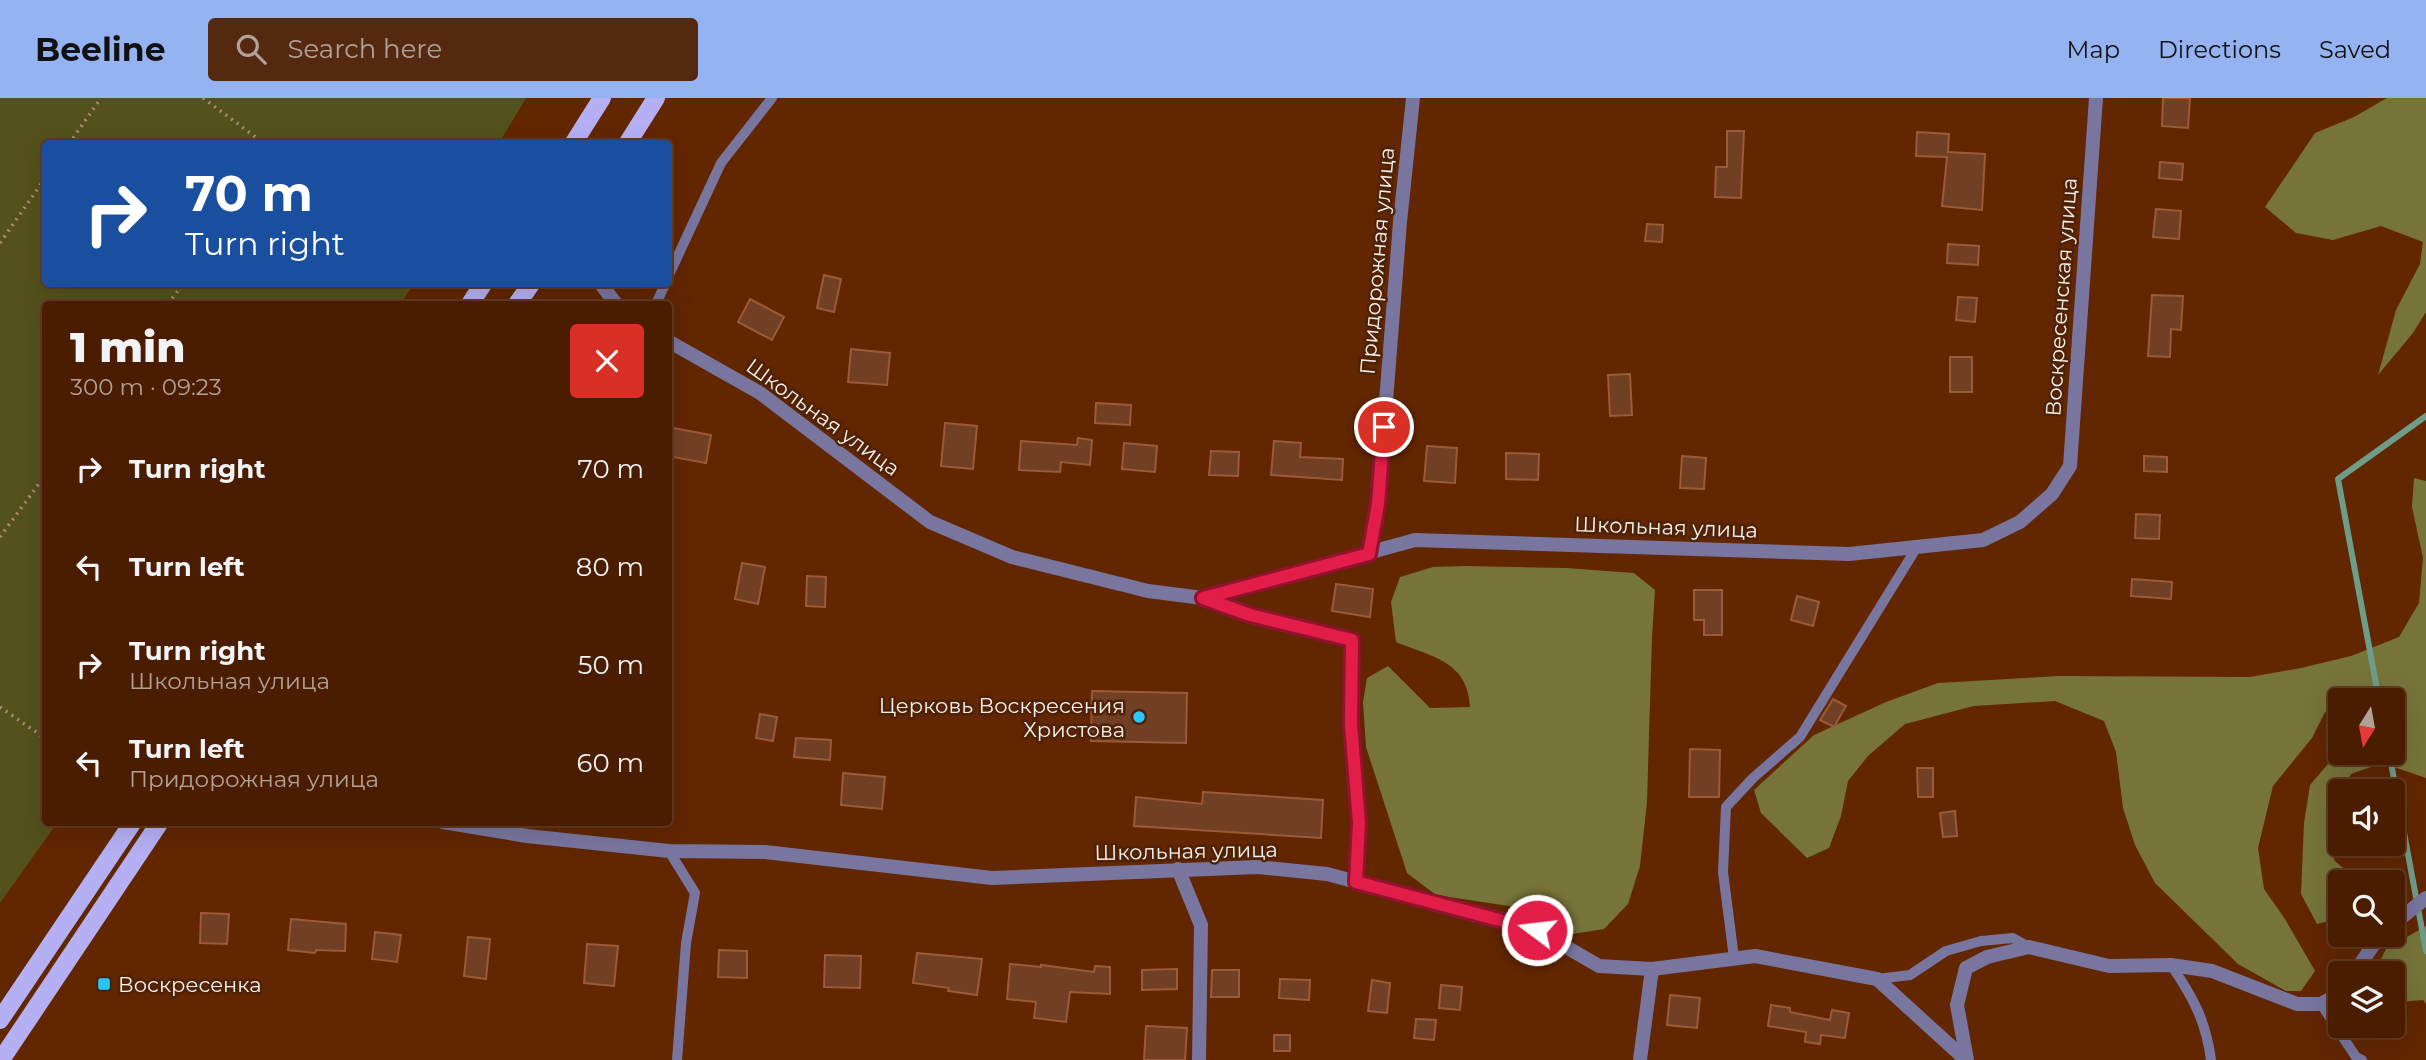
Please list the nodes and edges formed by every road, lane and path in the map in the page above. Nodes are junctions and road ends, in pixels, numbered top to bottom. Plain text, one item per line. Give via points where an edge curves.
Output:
1 (101, 98) edge
2 (203, 98) edge
3 (602, 98) edge
4 (656, 98) edge
5 (772, 98) edge
6 (1413, 98) edge
7 (2096, 98) edge
8 (72, 140) edge
9 (260, 140) edge
10 (576, 140) edge
11 (630, 140) edge
12 (42, 183) edge
13 (0, 243) edge
14 (672, 268) edge
15 (672, 343) edge
16 (42, 479) edge
17 (2052, 494) joint
18 (0, 537) edge
19 (1917, 547) junction
20 (1369, 554) junction
21 (1203, 598) junction
22 (0, 707) edge
23 (42, 736) edge
24 (130, 826) edge
25 (157, 826) edge
26 (467, 826) edge
27 (669, 851) junction
28 (1178, 869) junction
29 (1356, 882) junction
30 (2426, 898) edge
31 (2405, 915) edge
32 (2029, 947) junction
33 (1734, 958) junction
34 (2171, 965) junction
35 (1652, 969) junction
36 (1877, 979) junction
37 (2328, 1000) edge
38 (2321, 1004) junction
39 (0, 1020) edge
40 (1, 1060) edge
41 (677, 1060) edge
42 (1199, 1060) edge
43 (1640, 1060) edge
44 (1966, 1060) edge
45 (2211, 1060) edge
46 (2362, 1060) edge

1 - 8 path
2 - 9 path
3 - 10 main road
4 - 11 main road
5 - 14 lane via 721,163
6 - 20 street, Придорожная улица via 1378,504
7 - 17 street, Воскресенская улица via 2070,466
12 - 13 path
15 - 21 street, Школьная улица via 760,393 930,522 1012,557 1148,591
16 - 18 path
17 - 19 street, Школьная улица via 2020,522 1983,540
19 - 20 street, Школьная улица via 1849,554 1415,540
19 - 33 lane via 1800,737 1726,807 1723,872
20 - 21 street, Школьная улица
21 - 29 street via 1250,615 1352,640 1351,724 1359,823
22 - 23 path
24 - 39 main road
25 - 40 main road
26 - 27 street, Школьная улица
27 - 28 street, Школьная улица via 765,852 992,877
27 - 41 lane via 695,893 686,943
28 - 29 street, Школьная улица via 1257,867
28 - 42 street via 1201,925
29 - 35 street, Школьная улица via 1537,930 1600,966
30 - 31 street
32 - 34 street via 2109,966
32 - 36 lane via 2013,938 1981,941 1946,951 1910,975
32 - 44 street via 1987,957 1965,968 1957,1005
33 - 35 street, Школьная улица
33 - 36 street, Школьная улица via 1755,956
34 - 38 street via 2212,971 2297,1004
34 - 45 lane via 2193,998 2208,1035
35 - 43 street
36 - 44 street
37 - 38 street
38 - 46 lane

